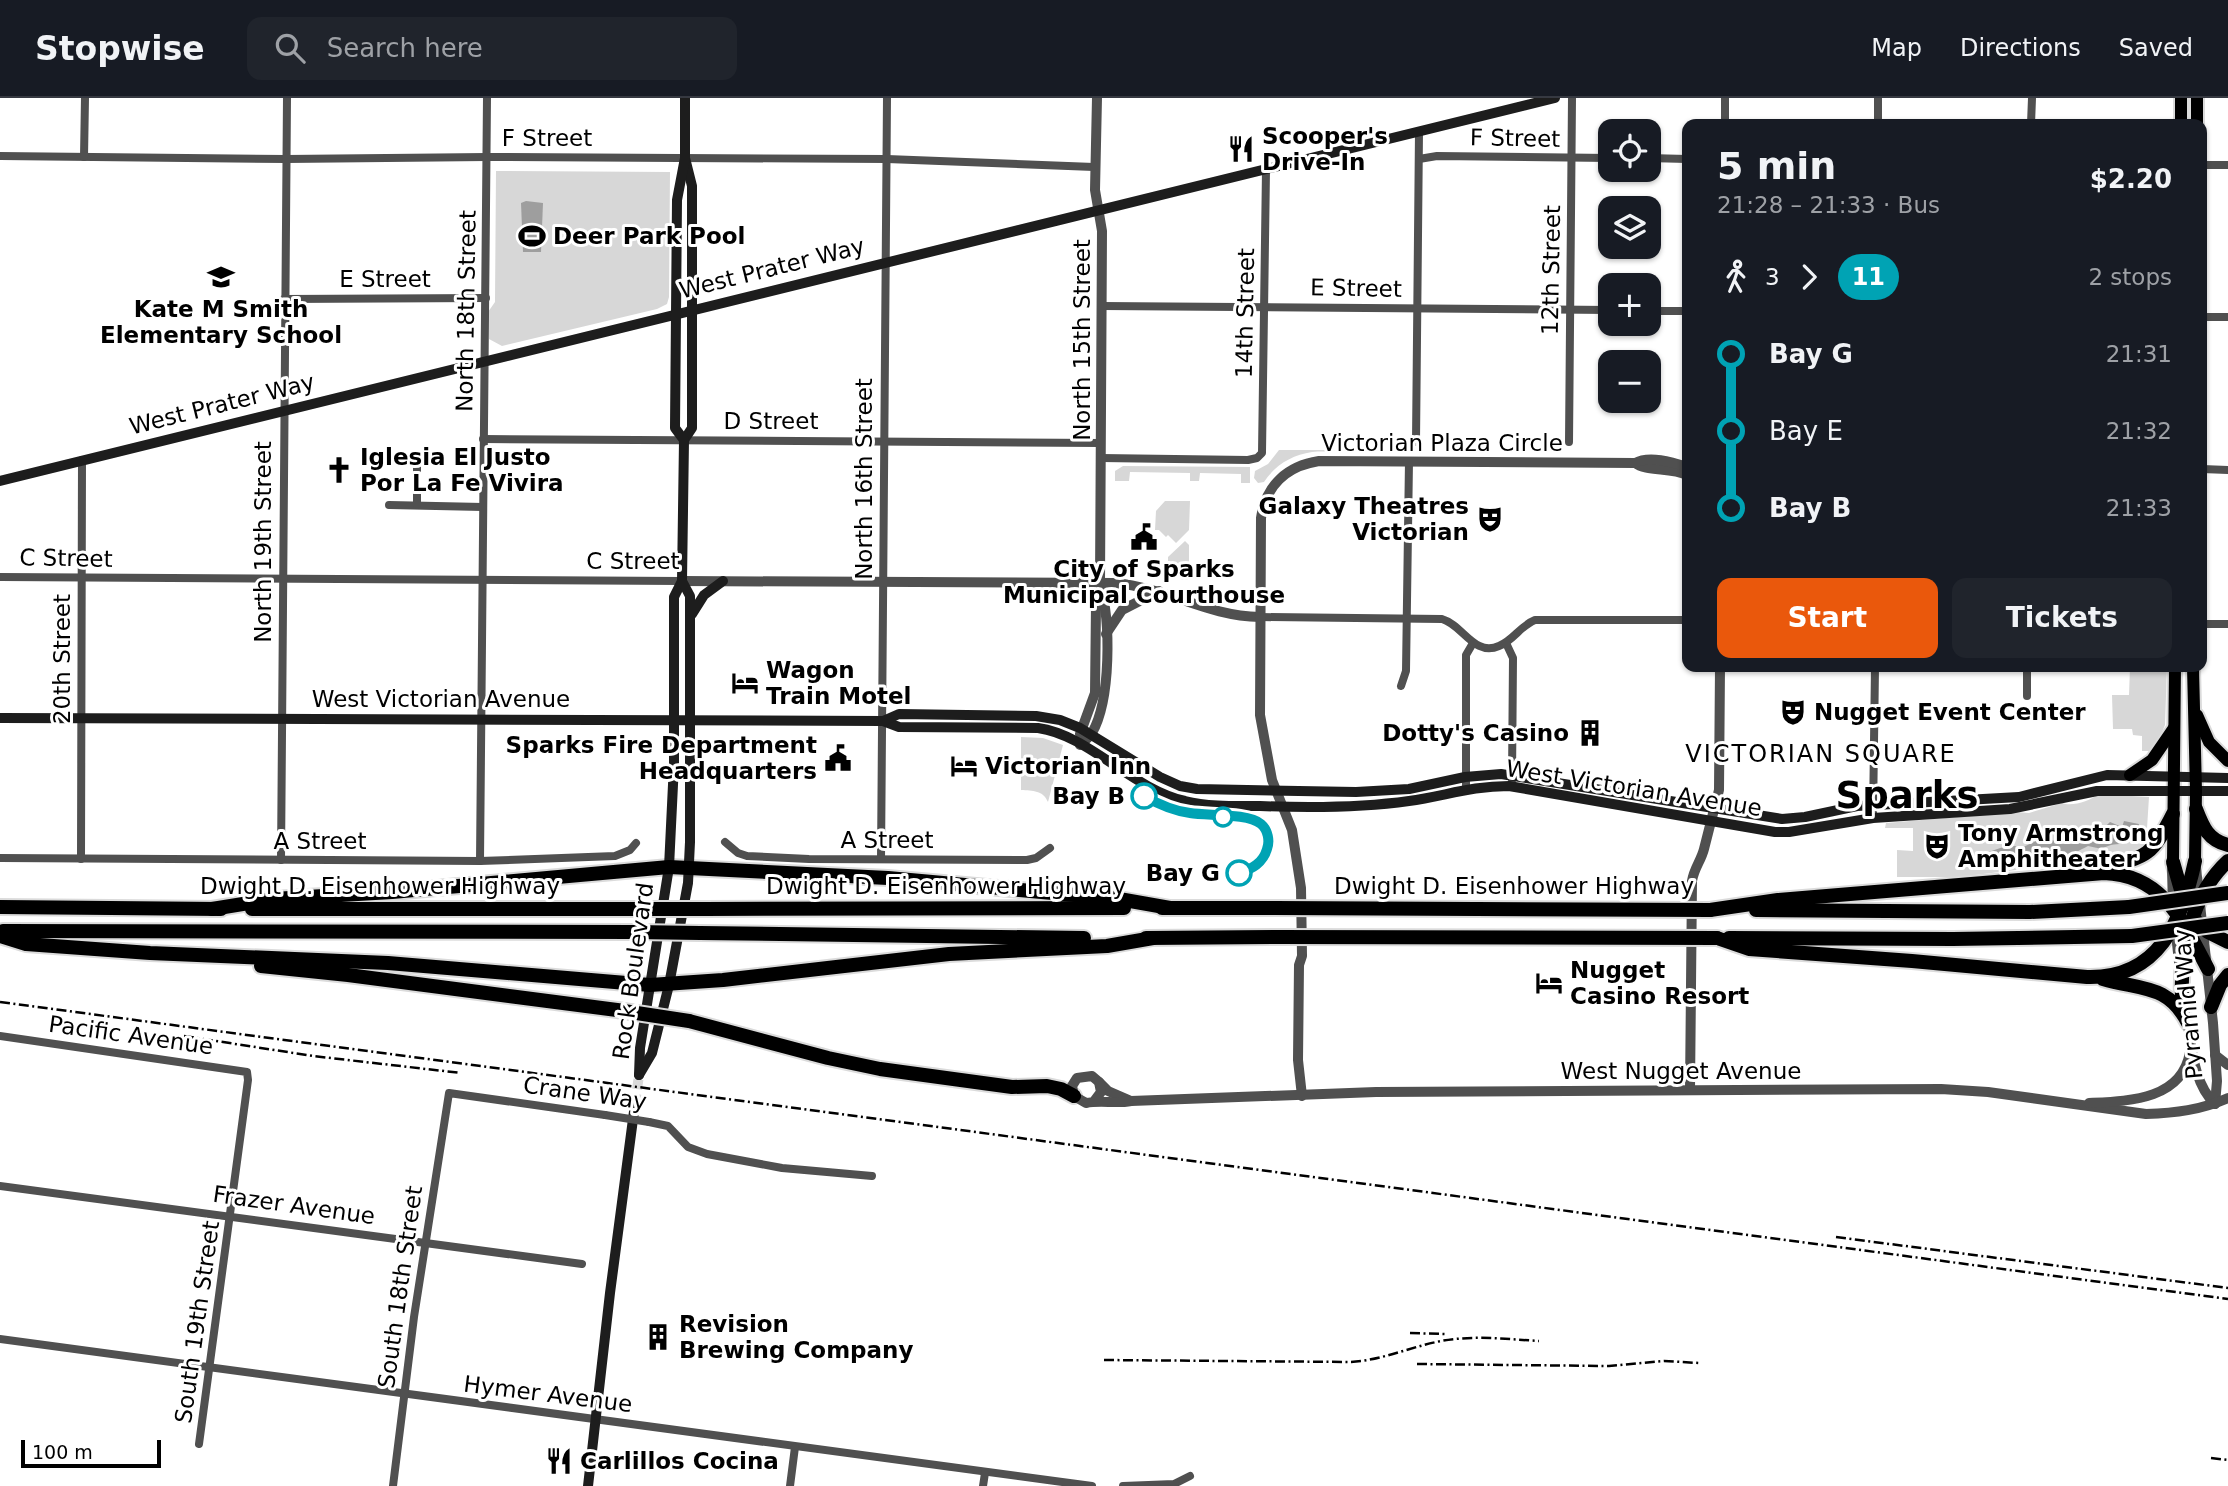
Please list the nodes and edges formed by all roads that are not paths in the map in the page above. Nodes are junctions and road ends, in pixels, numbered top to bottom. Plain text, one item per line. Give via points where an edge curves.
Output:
1 (85, 98) edge
2 (287, 98) edge
3 (487, 98) edge
4 (685, 98) edge
5 (887, 98) edge
6 (1097, 98) edge
7 (1555, 98) edge
8 (1572, 98) edge
9 (1725, 98) edge
10 (1878, 98) edge
11 (2032, 98) edge
12 (2181, 98) edge
13 (2197, 98) edge
14 (1725, 119) edge
15 (1878, 119) edge
16 (2031, 119) edge
17 (2181, 119) edge
18 (2197, 119) edge
19 (1419, 132) junction
20 (0, 156) edge
21 (84, 156) junction
22 (487, 157) junction
23 (685, 158) junction
24 (1572, 158) junction
25 (1598, 158) edge
26 (1661, 158) edge
27 (286, 159) junction
28 (887, 159) junction
29 (1419, 159) junction
30 (1682, 159) edge
31 (2207, 164) edge
32 (2228, 165) edge
33 (1094, 167) junction
34 (1266, 170) junction
35 (1098, 211) junction
36 (884, 263) junction
37 (486, 298) junction
38 (284, 299) junction
39 (1102, 306) junction
40 (1263, 307) junction
41 (1417, 308) junction
42 (693, 309) junction
43 (1570, 310) junction
44 (1598, 310) edge
45 (1661, 311) edge
46 (1682, 311) edge
47 (676, 313) junction
48 (2207, 317) edge
49 (2228, 317) edge
50 (484, 361) junction
51 (283, 411) junction
52 (483, 439) junction
53 (684, 440) junction
54 (883, 441) junction
55 (1416, 442) dead end
56 (1569, 442) dead end
57 (1101, 443) junction
58 (418, 457) dead end
59 (1101, 458) junction
60 (82, 460) junction
61 (1409, 461) junction
62 (1635, 463) junction
63 (1682, 466) edge
64 (2207, 469) edge
65 (2228, 470) edge
66 (1682, 473) edge
67 (0, 481) edge
68 (389, 505) dead end
69 (417, 505) junction
70 (483, 507) junction
71 (0, 577) edge
72 (82, 578) junction
73 (282, 578) junction
74 (482, 580) junction
75 (682, 581) junction
76 (723, 581) junction
77 (882, 582) junction
78 (1100, 583) junction
79 (1159, 591) junction
80 (690, 616) junction
81 (1261, 617) junction
82 (1407, 618) junction
83 (1682, 620) edge
84 (2207, 624) edge
85 (2228, 624) edge
86 (1106, 635) junction
87 (1473, 643) junction
88 (1506, 643) junction
89 (1720, 672) edge
90 (1875, 672) edge
91 (2027, 672) edge
92 (2175, 672) edge
93 (2193, 672) edge
94 (1401, 686) dead end
95 (2027, 696) dead end
96 (2193, 705) junction
97 (0, 718) edge
98 (81, 719) junction
99 (281, 719) junction
100 (481, 720) junction
101 (673, 721) junction
102 (689, 721) junction
103 (883, 721) junction
104 (1080, 728) junction
105 (2174, 728) junction
106 (1091, 735) junction
107 (1080, 745) junction
108 (2228, 761) edge
109 (2130, 775) junction
110 (2174, 776) junction
111 (2195, 776) junction
112 (1465, 777) junction
113 (2228, 778) edge
114 (1511, 781) junction
115 (1466, 789) junction
116 (2174, 791) junction
117 (2196, 791) junction
118 (2228, 791) edge
119 (1277, 792) junction
120 (1873, 806) junction
121 (1283, 807) junction
122 (1714, 808) junction
123 (2196, 809) junction
124 (2174, 814) junction
125 (1873, 818) junction
126 (1710, 822) junction
127 (725, 842) dead end
128 (636, 843) dead end
129 (2228, 845) edge
130 (1050, 848) dead end
131 (0, 858) edge
132 (81, 859) junction
133 (881, 859) junction
134 (281, 860) junction
135 (480, 860) junction
136 (2195, 861) junction
137 (2228, 861) edge
138 (2173, 862) joint
139 (669, 867) junction
140 (689, 867) junction
141 (2067, 875) junction
142 (2228, 893) edge
143 (2200, 900) junction
144 (0, 908) edge
145 (1170, 908) junction
146 (212, 909) junction
147 (1710, 909) junction
148 (2185, 919) junction
149 (2228, 923) edge
150 (0, 934) edge
151 (1153, 938) junction
152 (1717, 938) junction
153 (2228, 943) edge
154 (226, 957) junction
155 (2208, 969) joint
156 (2228, 975) edge
157 (2099, 977) junction
158 (650, 985) junction
159 (669, 985) junction
160 (2182, 997) joint
161 (2211, 1007) junction
162 (2188, 1023) junction
163 (0, 1036) edge
164 (2190, 1047) junction
165 (2215, 1055) junction
166 (2228, 1065) edge
167 (248, 1080) joint
168 (1099, 1082) junction
169 (1690, 1090) junction
170 (449, 1093) joint
171 (1074, 1096) junction
172 (1302, 1096) junction
173 (2228, 1098) edge
174 (1096, 1100) junction
175 (1131, 1101) junction
176 (2068, 1103) junction
177 (635, 1104) tunnel mouth
178 (2215, 1104) junction
179 (872, 1176) dead end
180 (0, 1186) edge
181 (230, 1216) junction
182 (425, 1243) junction
183 (582, 1264) dead end
184 (0, 1339) edge
185 (210, 1367) junction
186 (403, 1395) junction
187 (596, 1419) junction
188 (199, 1444) dead end
189 (795, 1447) junction
190 (985, 1473) junction
191 (1190, 1476) dead end
192 (393, 1486) edge
193 (588, 1486) edge
194 (790, 1486) edge
195 (984, 1486) edge
196 (1091, 1486) edge
197 (1123, 1486) edge

1 - 21 street
2 - 27 street, North 19th Street
3 - 22 street, North 18th Street
4 - 23 main road, Rock Boulevard
5 - 28 street, North 16th Street
6 - 33 street, North 15th Street
7 - 19 main road, West Prater Way
8 - 24 street, 12th Street
9 - 14 street
10 - 15 street
11 - 16 street
12 - 17 main road
13 - 18 main road
19 - 29 street
19 - 34 main road, West Prater Way
20 - 21 street, F Street
21 - 27 street, F Street
22 - 23 street, F Street
22 - 27 street, F Street
22 - 37 street, North 18th Street
23 - 28 street, F Street
23 - 42 main road, Rock Boulevard via 692,186
23 - 47 main road, Rock Boulevard via 677,200
24 - 25 street, F Street
24 - 29 street, F Street
24 - 43 street, 12th Street
26 - 30 street
27 - 38 street, North 19th Street
28 - 33 street, F Street
28 - 36 street, North 16th Street
29 - 41 street
31 - 32 street
33 - 35 street, North 15th Street
34 - 35 main road, West Prater Way
34 - 40 street, 14th Street
35 - 36 main road, West Prater Way
35 - 39 street, North 15th Street
36 - 42 main road, West Prater Way
36 - 54 street, North 16th Street
37 - 38 street, E Street
37 - 50 street, North 18th Street
38 - 51 street, North 19th Street
39 - 40 street, E Street
39 - 57 street, North 15th Street
40 - 41 street, E Street
40 - 59 street, 14th Street via 1260,456 1248,460
41 - 43 street, E Street
41 - 55 street
42 - 47 main road, West Prater Way
42 - 53 main road, Rock Boulevard via 692,428
43 - 44 street, E Street
43 - 56 street, 12th Street
45 - 46 street
47 - 50 main road, West Prater Way
47 - 53 main road, Rock Boulevard via 675,428
48 - 49 street
50 - 51 main road, West Prater Way
50 - 52 street, North 18th Street
51 - 60 main road, West Prater Way
51 - 73 street, North 19th Street
52 - 53 street, D Street
52 - 70 street, North 18th Street
53 - 54 street, D Street
53 - 75 main road, Rock Boulevard
54 - 57 street, D Street
54 - 77 street, North 16th Street
57 - 59 street, North 15th Street
58 - 69 street
59 - 78 street, North 15th Street
60 - 67 main road, West Prater Way
60 - 72 street, 20th Street
61 - 62 street, Victorian Plaza Circle
61 - 81 street, Victorian Plaza Circle via 1319,461 1297,466 1279,478 1268,493 1261,518
61 - 82 street
62 - 63 street, Victorian Plaza Circle via 1657,460
62 - 66 street, Victorian Plaza Circle via 1641,468
64 - 65 street
68 - 69 street
69 - 70 street
70 - 74 street, North 18th Street
71 - 72 street, C Street
72 - 73 street, C Street
72 - 98 street, 20th Street
73 - 74 street, C Street
73 - 99 street, North 19th Street
74 - 75 street, C Street
74 - 100 street, North 18th Street
75 - 76 street, C Street
75 - 80 main road, Rock Boulevard via 689,590
75 - 101 main road, Rock Boulevard via 674,597
76 - 77 street, C Street
76 - 80 main road via 704,595
77 - 78 street, C Street
77 - 103 street, North 16th Street
78 - 79 street, C Street
78 - 86 street, North 15th Street
78 - 104 street, North 15th Street via 1095,693
79 - 81 street, C Street via 1217,612
79 - 86 street via 1122,610
80 - 102 main road, Rock Boulevard
81 - 82 street
81 - 119 street, Victorian Plaza Circle via 1261,731
82 - 87 street via 1447,620
82 - 94 street via 1406,671
83 - 88 street via 1542,619 1526,624
84 - 85 street
86 - 106 street, North 15th Street via 1105,692
87 - 88 street via 1489,648
87 - 112 street via 1466,655
88 - 114 street via 1513,658
89 - 122 street via 1719,790
90 - 120 street
91 - 95 street
92 - 105 main road
93 - 96 main road, Pyramid Way
96 - 108 main road via 2209,742
96 - 111 main road, Pyramid Way
97 - 98 main road, West Victorian Avenue
98 - 99 main road, West Victorian Avenue
98 - 132 street, 20th Street
99 - 100 main road, West Victorian Avenue
99 - 134 street, North 19th Street
100 - 101 main road, West Victorian Avenue
100 - 135 street, North 18th Street
101 - 102 main road, West Victorian Avenue
101 - 139 main road, Rock Boulevard
102 - 103 main road, West Victorian Avenue
102 - 140 main road, Rock Boulevard
103 - 104 main road, West Victorian Avenue via 899,714 1036,716
103 - 107 main road, West Victorian Avenue via 899,727 1038,728
103 - 133 street, North 16th Street
104 - 106 main road, West Victorian Avenue
104 - 107 street, North 15th Street
105 - 109 main road via 2152,760
105 - 110 main road
106 - 107 street, North 15th Street
106 - 119 main road, West Victorian Avenue via 1180,786
107 - 121 main road, West Victorian Avenue via 1174,798
109 - 110 main road, West Victorian Avenue
109 - 120 main road, West Victorian Avenue via 2096,777 2008,798
110 - 111 main road, West Victorian Avenue
110 - 116 main road
111 - 113 main road, West Victorian Avenue
111 - 117 main road, Pyramid Way
112 - 114 main road, West Victorian Avenue
112 - 115 street
112 - 119 main road, West Victorian Avenue via 1409,789
114 - 115 main road, West Victorian Avenue
114 - 122 main road, West Victorian Avenue
114 - 126 main road, West Victorian Avenue
115 - 121 main road, West Victorian Avenue via 1367,807
116 - 117 main road, West Victorian Avenue
116 - 124 main road
116 - 125 main road, West Victorian Avenue via 2097,791 2010,809
117 - 118 main road, West Victorian Avenue
117 - 123 main road, Pyramid Way
119 - 121 street
120 - 122 main road, West Victorian Avenue via 1782,819
120 - 125 street
121 - 172 street via 1299,868
122 - 126 street
123 - 129 highway via 2208,835
123 - 136 main road, Pyramid Way
124 - 138 main road
124 - 141 highway via 2148,854
125 - 126 main road, West Victorian Avenue via 1789,832
126 - 169 street via 1692,881
127 - 133 street, A Street via 747,856
128 - 135 street, A Street via 615,856
130 - 133 street, A Street via 1027,860
131 - 132 street, A Street
132 - 134 street, A Street
134 - 135 street, A Street
136 - 143 street, Pyramid Way
136 - 148 highway
137 - 143 highway
138 - 148 highway
139 - 140 highway
139 - 146 highway via 273,899
139 - 158 main road, Rock Boulevard
140 - 145 highway via 888,878 1119,899
140 - 159 main road, Rock Boulevard
141 - 147 highway
141 - 148 highway via 2112,873 2135,878 2156,890
142 - 147 highway, Dwight D. Eisenhower Highway, bridge via 2129,907 2030,912
143 - 148 highway
144 - 146 highway, Dwight D. Eisenhower Highway
145 - 146 highway, Dwight D. Eisenhower Highway, bridge
145 - 147 highway, Dwight D. Eisenhower Highway, bridge
148 - 153 highway
148 - 155 highway
148 - 157 highway via 2134,968
148 - 160 highway
149 - 152 highway, Dwight D. Eisenhower Highway, bridge via 2132,936
150 - 151 highway, Dwight D. Eisenhower Highway, bridge via 635,932
150 - 154 highway via 26,944
151 - 152 highway, Dwight D. Eisenhower Highway, bridge
151 - 159 highway via 1107,946 948,954
152 - 157 highway via 1748,949
154 - 158 highway via 387,963
154 - 171 highway, bridge via 250,965 689,1021 880,1069 1012,1087 1047,1086
155 - 161 street, Pyramid Way
156 - 161 highway
157 - 162 highway via 2164,994
158 - 159 highway
158 - 159 main road, Rock Boulevard via 639,1075 652,1053
160 - 162 street, Pyramid Way
161 - 165 street, Pyramid Way
162 - 164 street, Pyramid Way
163 - 167 street, Pacific Avenue via 239,1069 247,1072
164 - 176 street via 2180,1078 2154,1094 2121,1101
164 - 178 street, Pyramid Way via 2202,1088
165 - 166 street
165 - 178 street, Pyramid Way
167 - 181 street, South 19th Street
168 - 171 street via 1092,1076 1077,1078 1072,1086
168 - 174 street via 1101,1092
168 - 175 street
169 - 172 street, West Nugget Avenue
169 - 176 street, West Nugget Avenue via 1941,1089
170 - 179 street, Crane Way, bridge via 667,1126 688,1147 707,1154 782,1168
170 - 182 street, South 18th Street
171 - 174 street via 1081,1102
172 - 175 street, West Nugget Avenue
173 - 178 street, West Nugget Avenue
174 - 175 street, West Nugget Avenue
176 - 178 street, West Nugget Avenue via 2146,1114
177 - 187 main road
180 - 181 street, Frazer Avenue
181 - 182 street, Frazer Avenue
181 - 185 street, South 19th Street
182 - 183 street, Frazer Avenue
182 - 186 street, South 18th Street
184 - 185 street, Hymer Avenue
185 - 186 street, Hymer Avenue
185 - 188 street, South 19th Street
186 - 187 street, Hymer Avenue
186 - 192 street, South 18th Street
187 - 189 street, Hymer Avenue
187 - 193 main road
189 - 190 street, Hymer Avenue
189 - 194 street
190 - 195 street
190 - 196 street, Hymer Avenue
191 - 197 street via 1174,1484

